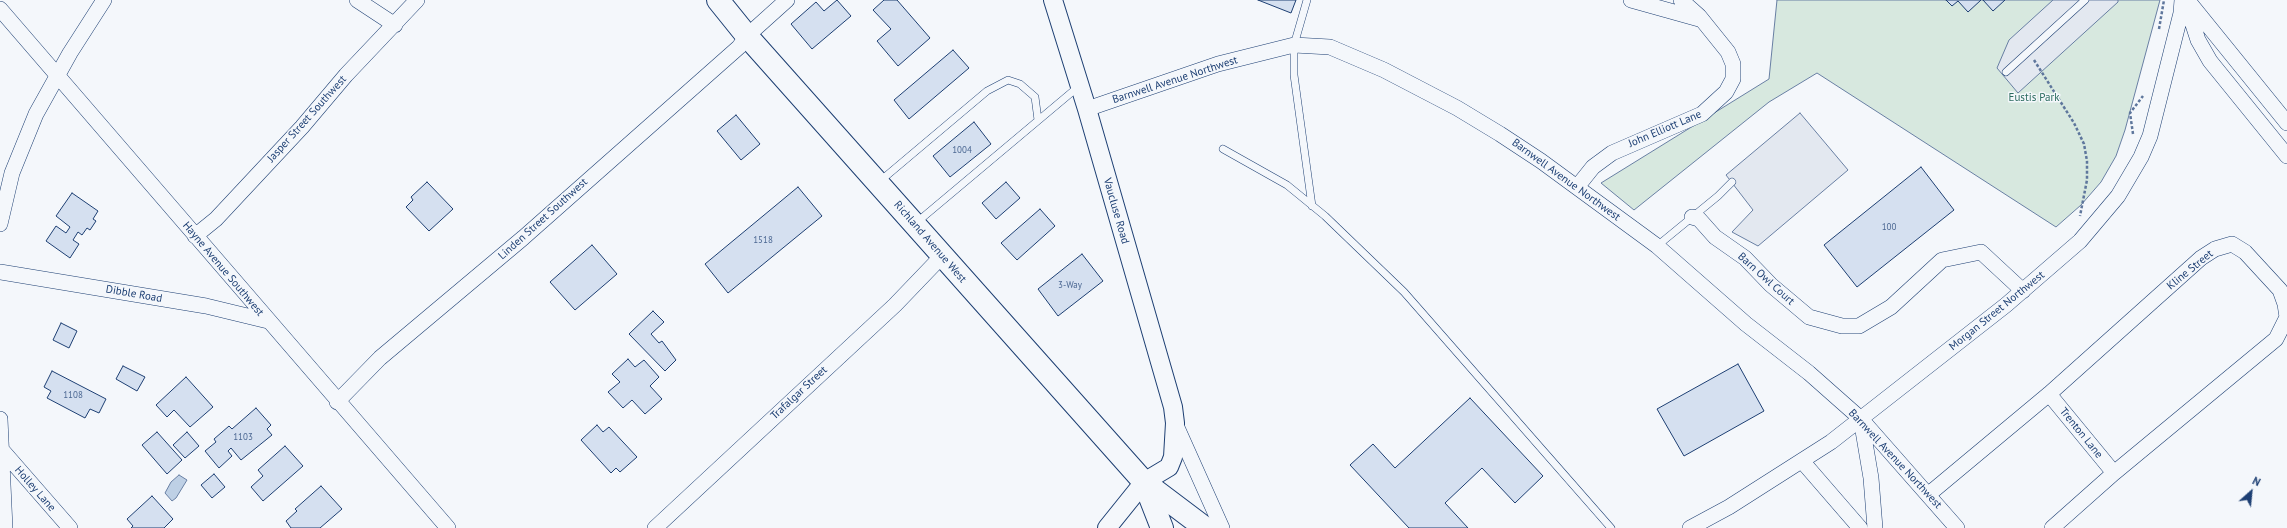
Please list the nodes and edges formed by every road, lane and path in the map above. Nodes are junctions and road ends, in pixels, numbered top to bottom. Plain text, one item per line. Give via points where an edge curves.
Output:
1 (104, 0) edge
2 (357, 0) edge
3 (417, 0) edge
4 (718, 0) edge
5 (787, 0) edge
6 (1053, 0) edge
7 (1307, 0) edge
8 (1631, 0) edge
9 (1681, 0) edge
10 (2085, 0) edge
11 (2164, 0) edge
12 (2185, 0) edge
13 (0, 8) edge
14 (1702, 20) junction
15 (395, 25) junction
16 (747, 36) junction
17 (2158, 36) dead end
18 (1294, 45) junction
19 (2027, 52) junction
20 (2006, 72) dead end
21 (58, 78) junction
22 (1079, 86) junction
23 (2145, 95) dead end
24 (1087, 109) junction
25 (1038, 120) junction
26 (2287, 123) edge
27 (2131, 139) dead end
28 (1222, 149) dead end
29 (2287, 156) edge
30 (879, 182) junction
31 (1732, 182) dead end
32 (1577, 187) junction
33 (1312, 206) junction
34 (1692, 217) junction
35 (2084, 217) dead end
36 (0, 224) edge
37 (914, 224) junction
38 (196, 236) junction
39 (1657, 246) junction
40 (942, 256) junction
41 (0, 272) edge
42 (2023, 291) junction
43 (268, 321) junction
44 (2049, 394) junction
45 (337, 402) junction
46 (0, 419) edge
47 (1861, 419) junction
48 (1175, 423) junction
49 (1, 450) edge
50 (1802, 461) junction
51 (2114, 473) junction
52 (1144, 482) junction
53 (1929, 494) junction
54 (5, 528) edge
55 (70, 528) edge
56 (448, 528) edge
57 (655, 528) edge
58 (1107, 528) edge
59 (1162, 528) edge
60 (1205, 528) edge
61 (1222, 528) edge
62 (1611, 528) edge
63 (1690, 528) edge
64 (1860, 528) edge
65 (1874, 528) edge
66 (1958, 528) edge
67 (2052, 528) edge

1 - 21 street via 70,52
2 - 15 street
3 - 15 street, Jasper Street Southwest
4 - 16 main road, Richland Avenue West
5 - 16 street, Linden Street Southwest
6 - 22 street, Vaucluse Road
7 - 18 lane
8 - 14 street
9 - 14 street, John Elliott Lane
10 - 19 lane
11 - 17 path
12 - 26 street
12 - 29 street via 2198,40 2210,60
12 - 42 street, Morgan Street Northwest via 2150,136 2131,177 2080,241
13 - 21 street, Hayne Avenue Southwest
14 - 32 street, John Elliott Lane via 1728,52 1732,64 1733,79 1726,92 1702,114 1612,153 1593,167
15 - 38 street, Jasper Street Southwest via 221,213
16 - 30 main road, Richland Avenue West
16 - 45 street, Linden Street Southwest via 739,47 488,268 380,358
18 - 24 street, Barnwell Avenue Northwest via 1218,64
18 - 32 street, Barnwell Avenue Northwest via 1330,48 1384,70 1500,134
18 - 33 lane via 1294,75
19 - 20 lane
19 - 35 path via 2040,68 2084,144 2087,180 2079,223
21 - 36 street via 36,114 12,173
21 - 38 street, Hayne Avenue Southwest
22 - 24 street, Vaucluse Road
22 - 25 lane
23 - 27 path via 2130,113 2133,132
24 - 48 street, Vaucluse Road via 1173,407
25 - 30 lane via 1035,97 1020,84 1008,80 986,91
25 - 37 lane
28 - 33 lane via 1287,185
30 - 37 main road, Richland Avenue West
31 - 34 lane
32 - 39 street, Barnwell Avenue Northwest
33 - 62 lane via 1404,292
34 - 39 lane
34 - 42 street, Barn Owl Court via 1699,219 1715,237 1745,258 1771,285 1809,317 1842,326 1859,326 1891,307 1942,260 1982,252
37 - 40 main road, Richland Avenue West
38 - 43 street, Hayne Avenue Southwest
39 - 47 street, Barnwell Avenue Northwest
40 - 52 main road, Richland Avenue West
40 - 57 street, Trafalgar Street via 895,305
41 - 43 street, Dibble Road via 206,306
42 - 47 street, Morgan Street Northwest
43 - 45 street, Hayne Avenue Southwest
44 - 51 street, Trenton Lane
44 - 51 street, Kline Street via 2201,258 2215,249 2232,244 2245,252 2280,290 2287,317 2276,338
44 - 53 street, Kline Street
45 - 56 street, Hayne Avenue Southwest
46 - 49 street
47 - 50 street, Morgan Street Northwest
47 - 53 street, Barnwell Avenue Northwest
47 - 65 street via 1871,478
48 - 52 street, Vaucluse Road via 1173,457 1169,467
48 - 61 street
49 - 54 street
49 - 55 street, Holley Lane
50 - 63 street, Morgan Street Northwest
50 - 64 street
51 - 67 street, Kline Street
52 - 58 street
52 - 59 main road, Richland Avenue West
52 - 60 main road, Richland Avenue West
53 - 66 street, Barnwell Avenue Northwest

